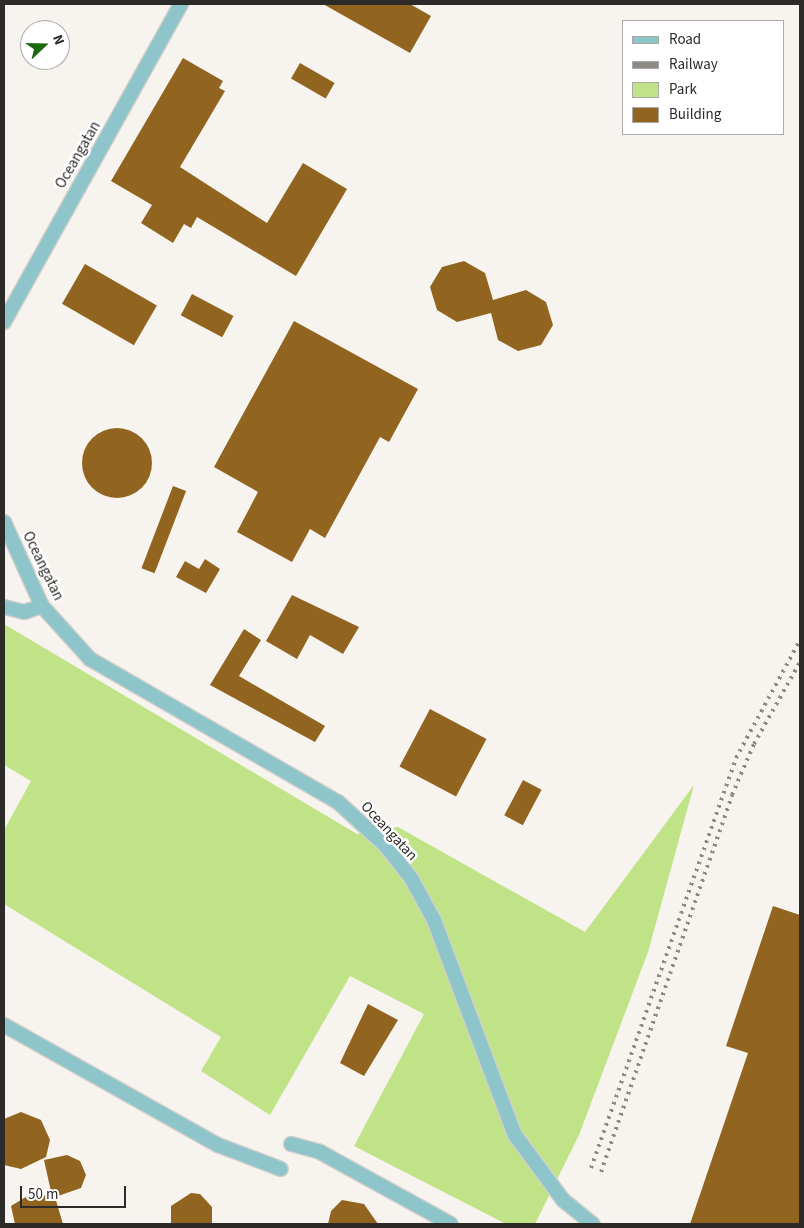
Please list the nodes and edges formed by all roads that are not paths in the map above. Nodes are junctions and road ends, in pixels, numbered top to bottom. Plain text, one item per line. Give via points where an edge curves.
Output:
1 (181, 4) edge
2 (4, 322) edge
3 (4, 522) edge
4 (42, 606) junction
5 (4, 608) edge
6 (4, 1025) edge
7 (291, 1144) dead end
8 (281, 1169) dead end
9 (451, 1224) edge
10 (593, 1224) edge

1 - 2 street, Oceangatan
3 - 4 street, Oceangatan
4 - 5 street via 24,612
4 - 10 street, Oceangatan via 90,660 338,802 385,845 411,878 434,920 516,1135 563,1200
6 - 8 street via 218,1145
7 - 9 street via 320,1152

